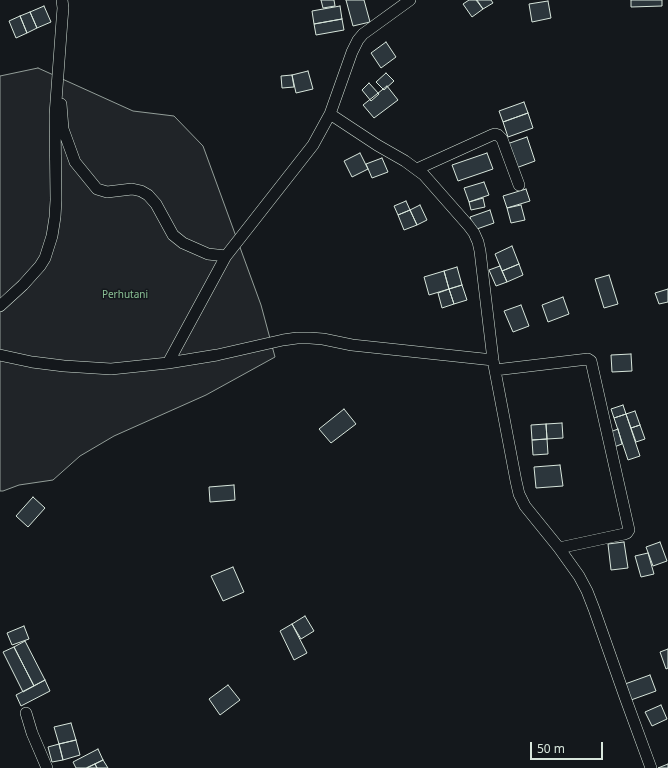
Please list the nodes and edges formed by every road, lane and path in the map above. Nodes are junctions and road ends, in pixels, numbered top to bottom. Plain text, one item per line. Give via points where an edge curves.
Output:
1 (62, 0) edge
2 (410, 0) edge
3 (57, 83) junction
4 (330, 114) junction
5 (417, 169) junction
6 (519, 185) dead end
7 (226, 256) junction
8 (0, 306) edge
9 (0, 355) edge
10 (168, 363) junction
11 (494, 365) junction
12 (559, 548) junction
13 (26, 713) dead end
14 (47, 768) edge
15 (651, 768) edge

1 - 3 street
2 - 4 street via 358,40
3 - 7 street via 63,129 75,162 96,189 107,192 132,189 141,191 156,204 173,235 182,243 208,254
3 - 8 street via 54,115 56,200 49,246 40,266
4 - 5 street
4 - 7 street via 313,145
5 - 6 street via 495,134 502,139
5 - 11 street via 468,225 478,242
7 - 10 street
9 - 10 street via 32,362 111,369
10 - 11 street via 283,340 310,338
11 - 12 street via 519,494 531,515
11 - 12 street via 588,359 591,361 629,530 628,533
12 - 15 street via 587,591
13 - 14 street

